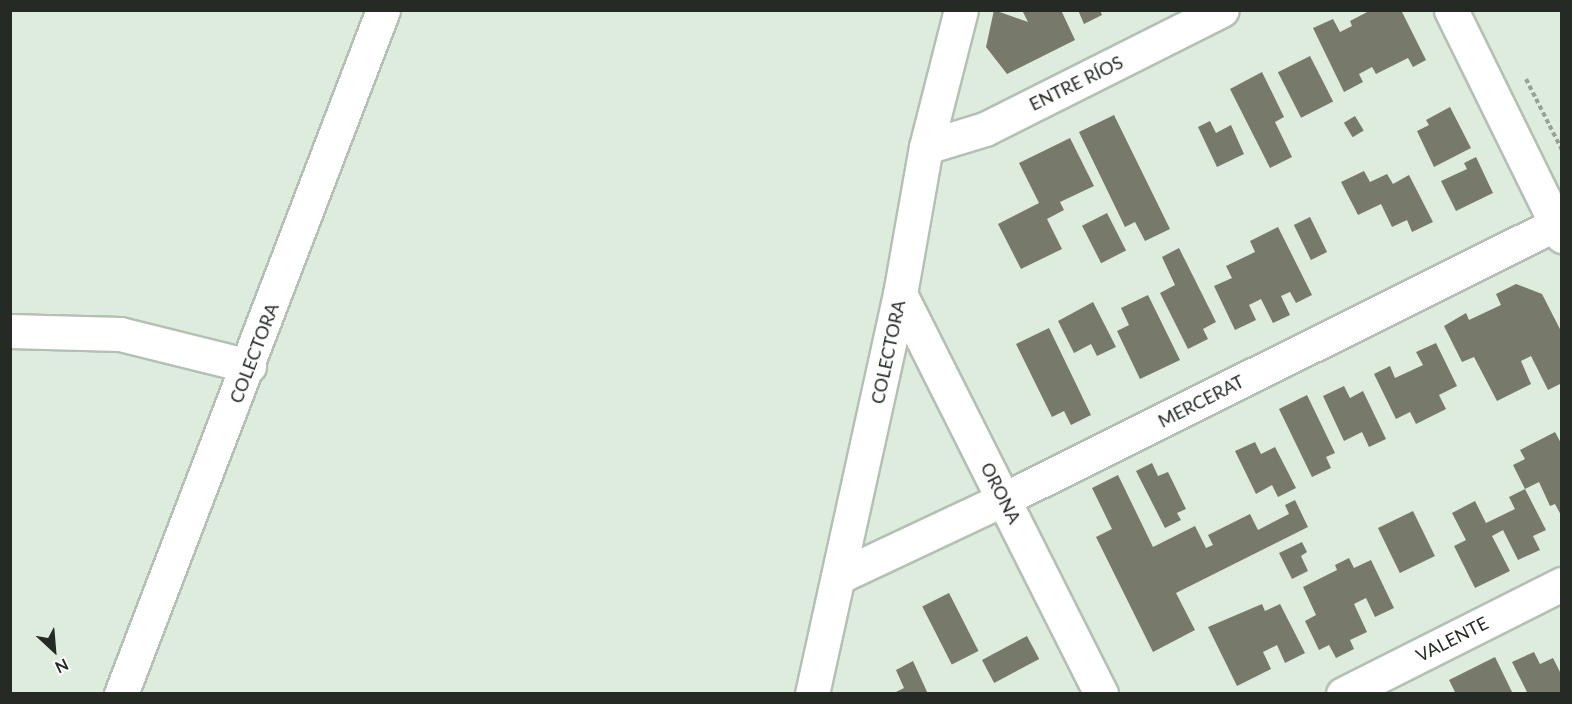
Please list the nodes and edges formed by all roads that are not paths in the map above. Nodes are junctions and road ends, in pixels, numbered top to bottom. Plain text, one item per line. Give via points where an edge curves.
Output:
1 (383, 10) edge
2 (960, 10) edge
3 (1222, 10) edge
4 (1451, 10) edge
5 (926, 147) junction
6 (1560, 227) edge
7 (900, 294) junction
8 (10, 331) edge
9 (249, 366) junction
10 (1004, 499) junction
11 (838, 577) junction
12 (1562, 584) edge
13 (121, 693) edge
14 (812, 693) edge
15 (1101, 693) edge
16 (1343, 693) edge

1 - 9 street, COLECTORA
2 - 5 street, COLECTORA
3 - 5 street, ENTRE RÍOS via 985,129
4 - 6 street
5 - 7 street, COLECTORA
6 - 10 street, MERCERAT
7 - 10 street, ORONA
7 - 11 street, COLECTORA
8 - 9 street via 120,334
9 - 13 street, COLECTORA
10 - 11 street, MERCERAT
10 - 15 street, ORONA
11 - 14 street, COLECTORA
12 - 16 street, VALENTE

